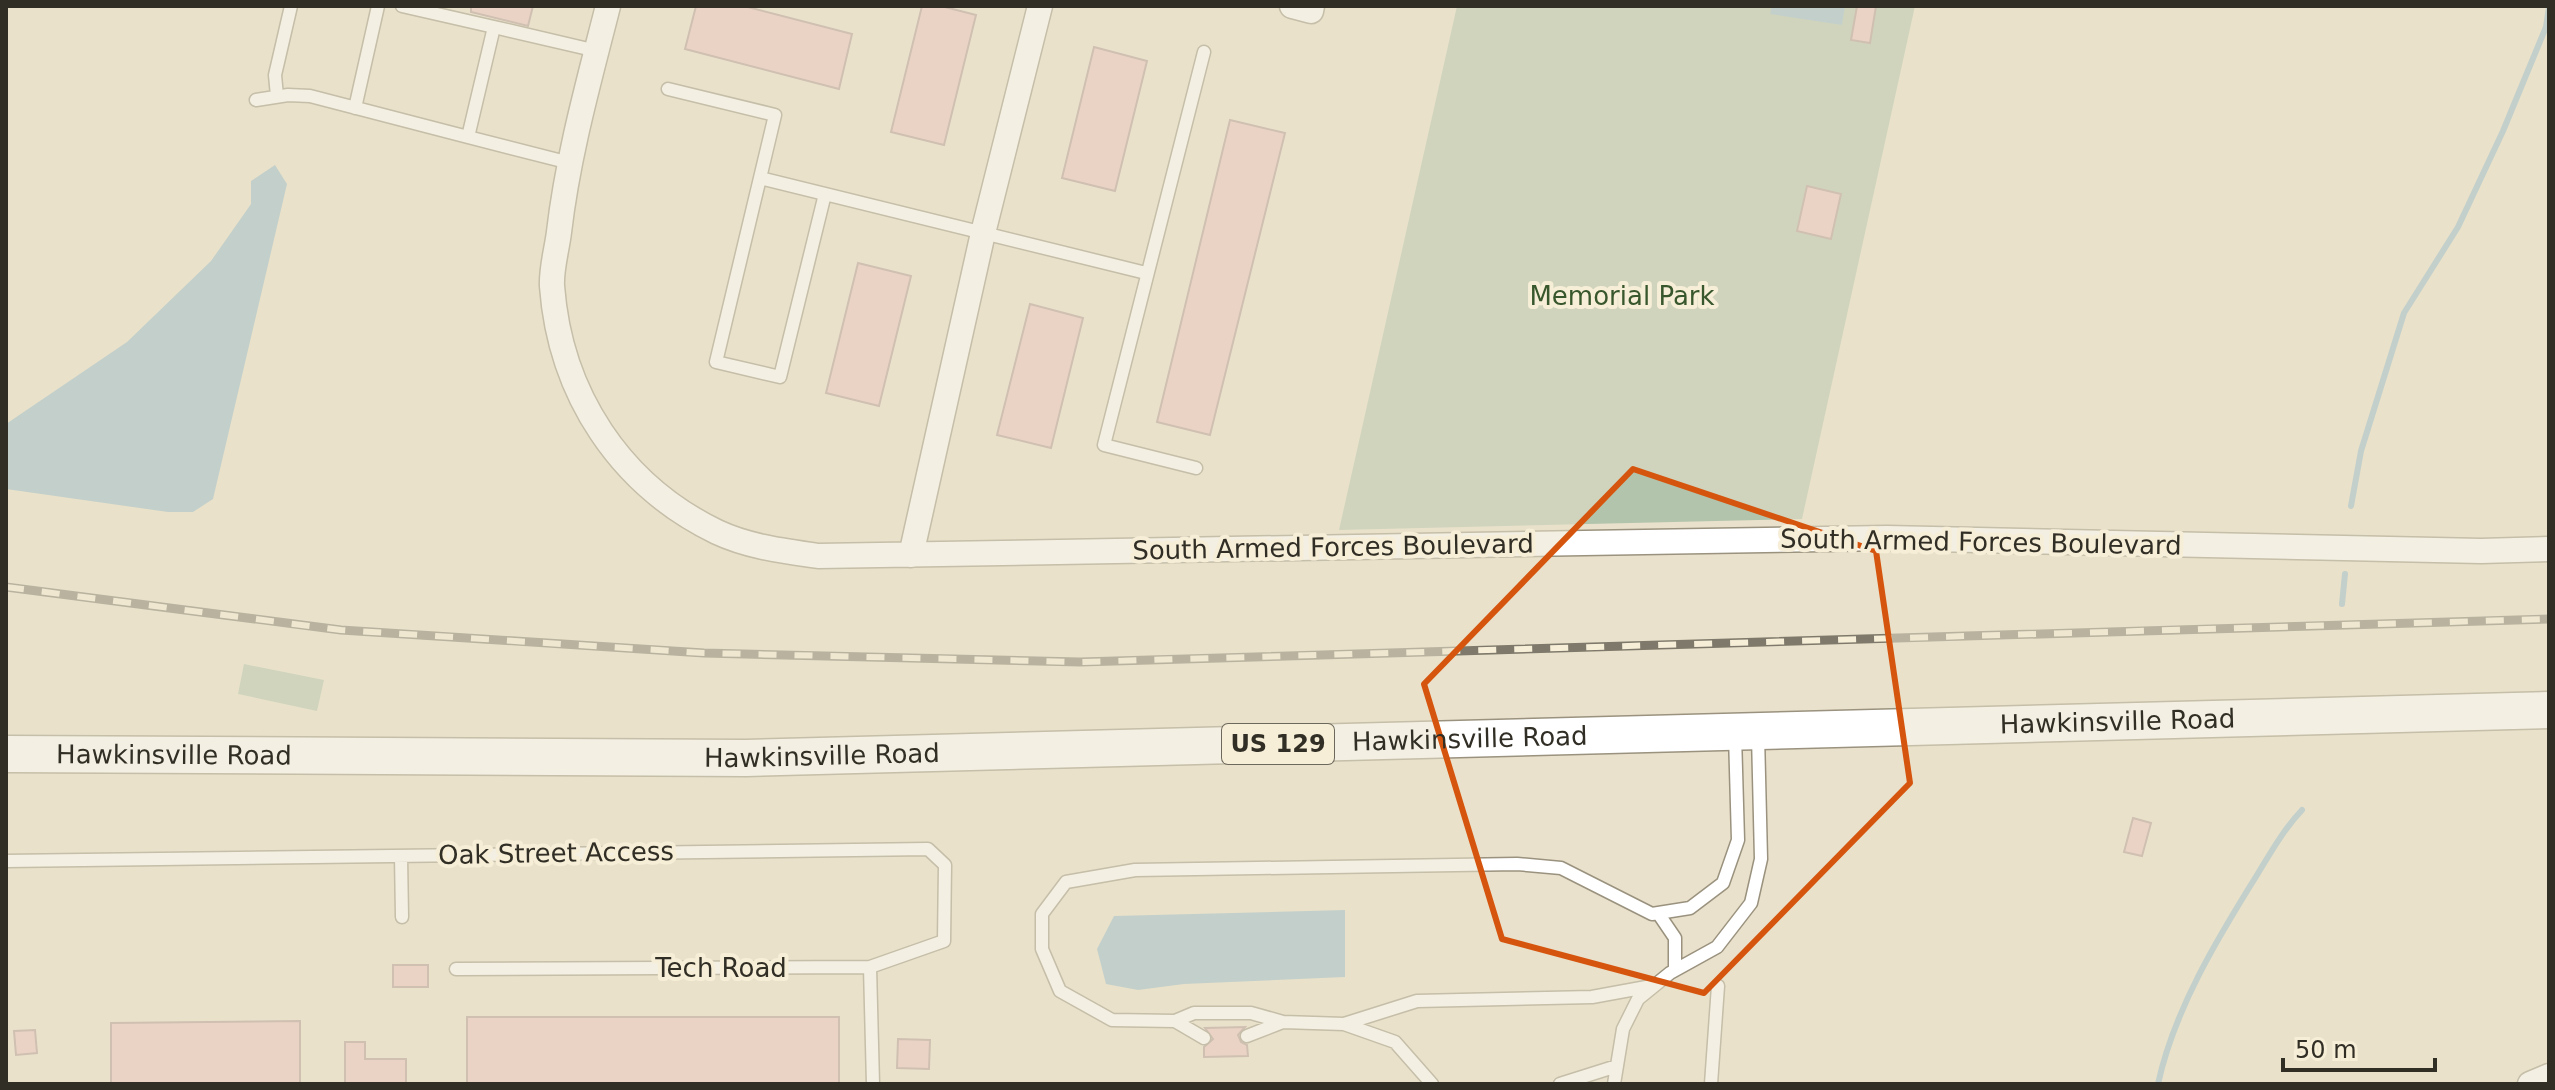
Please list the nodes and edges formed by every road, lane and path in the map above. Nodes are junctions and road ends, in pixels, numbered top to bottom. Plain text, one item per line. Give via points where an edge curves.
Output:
1 (291, 6) edge
2 (378, 6) edge
3 (402, 6) edge
4 (608, 6) edge
5 (1040, 6) edge
6 (1292, 6) edge
7 (1312, 6) edge
8 (494, 27) junction
9 (597, 51) junction
10 (1204, 52) dead end
11 (668, 89) dead end
12 (277, 96) junction
13 (256, 100) dead end
14 (355, 108) junction
15 (468, 137) junction
16 (570, 163) junction
17 (760, 178) junction
18 (825, 194) junction
19 (983, 233) junction
20 (1146, 273) junction
21 (1196, 468) dead end
22 (2549, 549) edge
23 (911, 555) junction
24 (2549, 710) edge
25 (1746, 732) junction
26 (6, 754) edge
27 (401, 856) junction
28 (6, 861) edge
29 (1658, 913) junction
30 (402, 917) dead end
31 (870, 967) junction
32 (456, 969) dead end
33 (1675, 970) junction
34 (1654, 986) junction
35 (1718, 986) dead end
36 (1175, 1021) junction
37 (1283, 1022) junction
38 (1344, 1024) junction
39 (1247, 1036) dead end
40 (1204, 1038) dead end
41 (1617, 1066) junction
42 (2549, 1076) edge
43 (873, 1084) edge
44 (1432, 1084) edge
45 (1560, 1084) edge
46 (1614, 1084) edge
47 (1711, 1084) edge
48 (2530, 1084) edge

1 - 12 lane via 275,75
2 - 14 lane
3 - 8 lane
4 - 9 street, South Armed Forces Boulevard
5 - 19 street
6 - 7 street via 1311,11
8 - 9 lane
8 - 15 lane
9 - 16 street, South Armed Forces Boulevard
10 - 20 lane
11 - 17 lane via 775,115
12 - 13 lane
12 - 14 lane via 310,96
14 - 15 lane
15 - 16 lane
16 - 23 street, South Armed Forces Boulevard via 552,284 564,351 609,448 660,496 718,532 762,547 818,556
17 - 18 lane
17 - 18 lane via 716,362 780,377
18 - 19 lane
19 - 20 lane
19 - 23 street
20 - 21 lane via 1104,445
22 - 23 street, South Armed Forces Boulevard via 1887,538
24 - 25 main road, Hawkinsville Road / US 129
25 - 26 main road, Hawkinsville Road / US 129 via 746,758
25 - 29 lane via 1738,840 1723,883 1690,908
25 - 33 lane via 1761,859 1751,903 1717,947
27 - 28 lane, Oak Street Access
27 - 30 lane
27 - 31 lane, Oak Street Access via 928,849 945,865 944,941
29 - 33 lane via 1675,938
29 - 36 lane via 1561,868 1517,864 1135,870 1066,882 1042,914 1042,949 1060,991 1112,1020
31 - 32 lane, Tech Road
31 - 43 lane
33 - 34 lane
34 - 38 lane via 1592,997 1417,1001
34 - 41 lane via 1638,999 1623,1029
35 - 47 lane
36 - 37 lane via 1194,1013 1251,1013
36 - 40 lane
37 - 38 lane
37 - 39 lane
38 - 44 lane via 1395,1042
41 - 45 lane
41 - 46 lane
42 - 48 street

